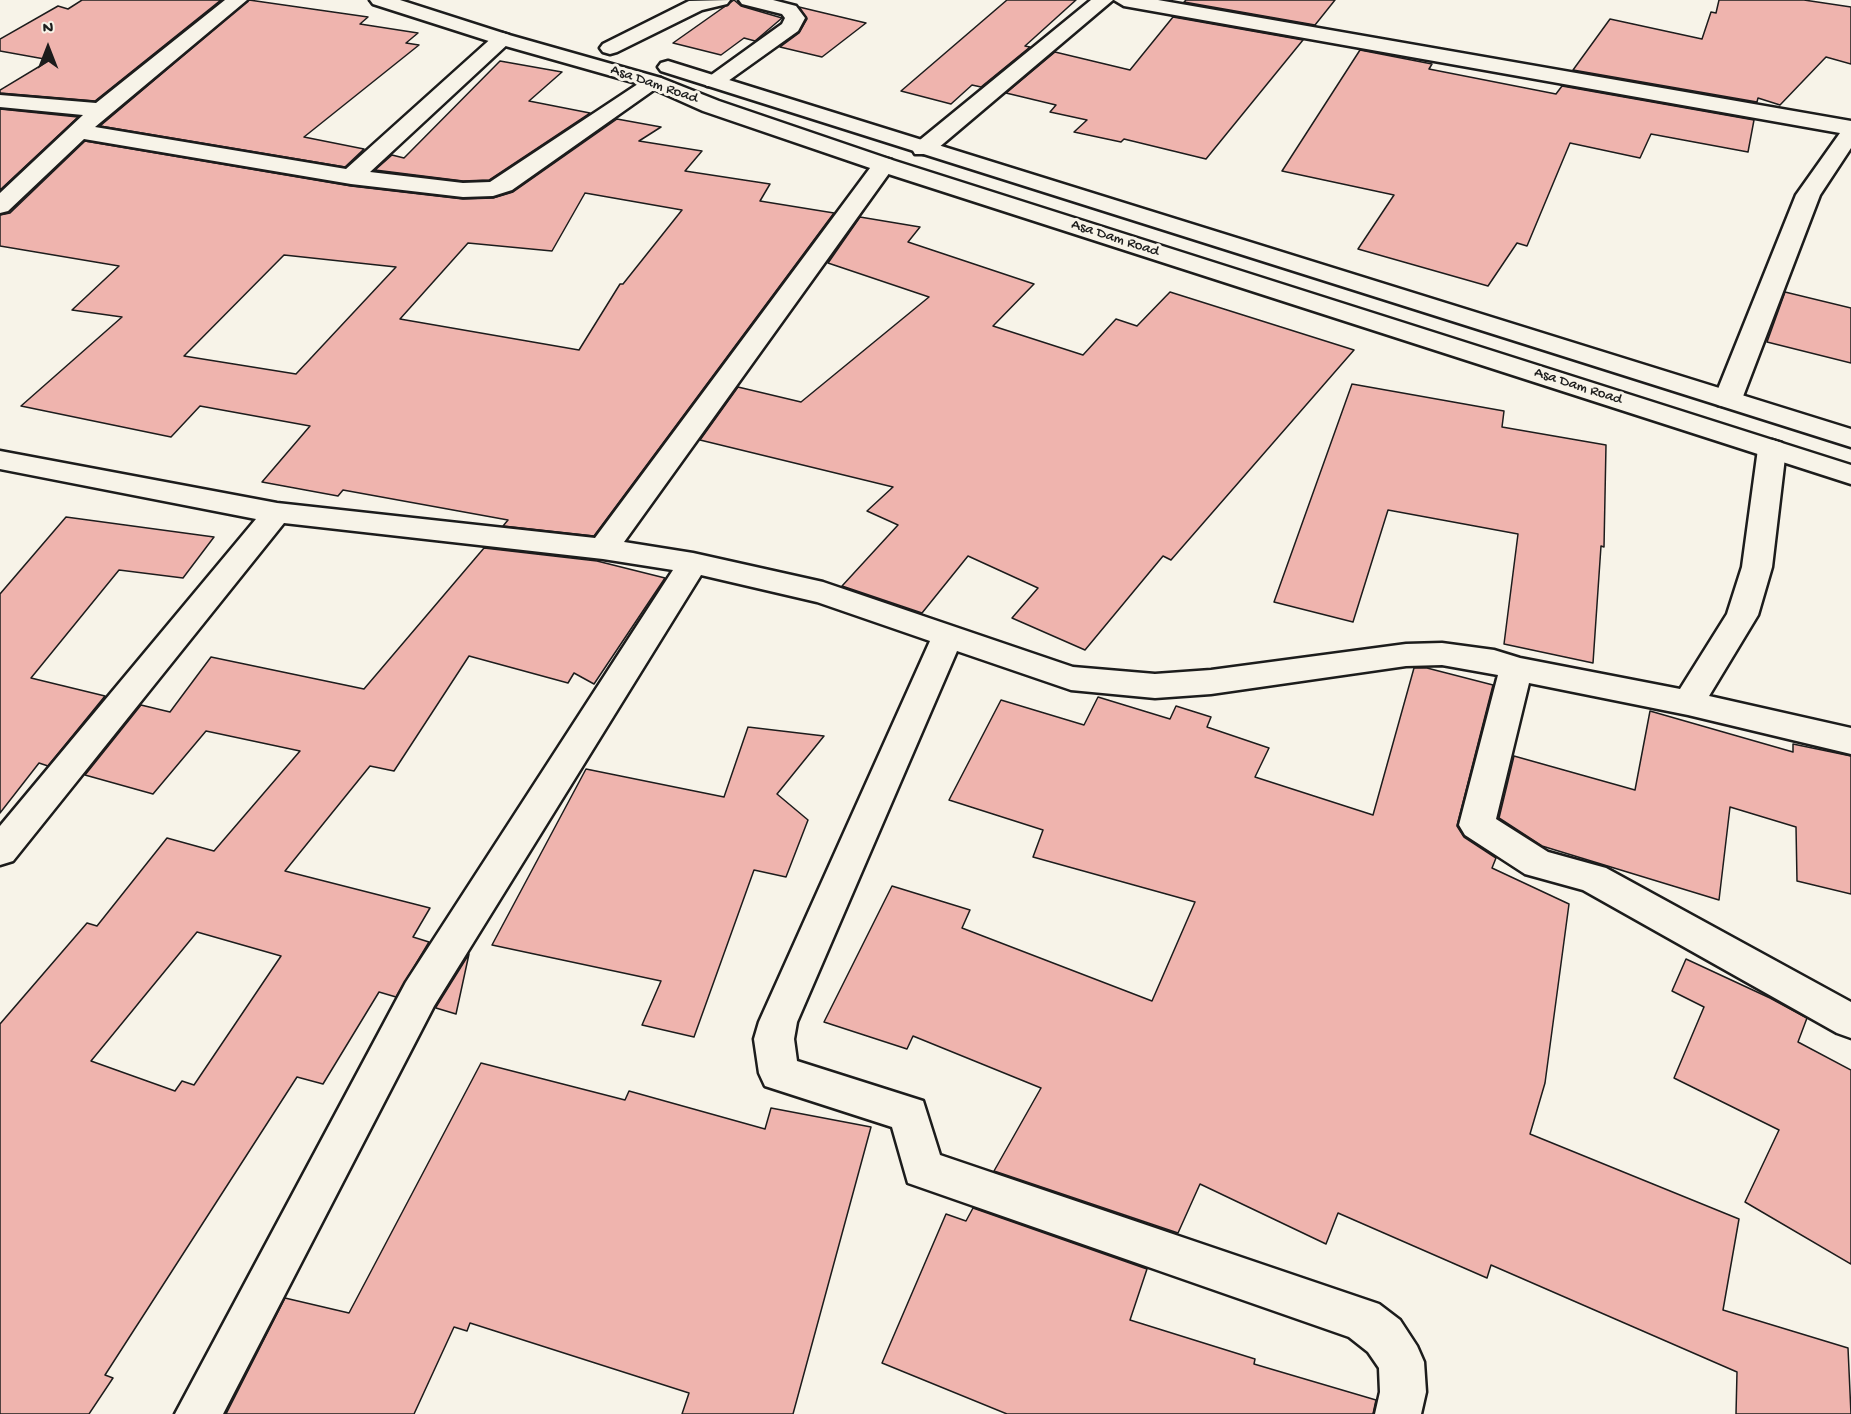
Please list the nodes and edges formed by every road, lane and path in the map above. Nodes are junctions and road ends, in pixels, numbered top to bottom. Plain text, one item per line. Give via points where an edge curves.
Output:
1 (237, 0) edge
2 (380, 0) edge
3 (720, 0) edge
4 (748, 0) edge
5 (1103, 0) edge
6 (1124, 0) edge
7 (532, 24) dead end
8 (502, 39) junction
9 (610, 48) junction
10 (654, 82) junction
11 (714, 82) junction
12 (736, 89) junction
13 (0, 101) edge
14 (711, 106) junction
15 (101, 110) junction
16 (1851, 130) edge
17 (78, 131) junction
18 (923, 149) junction
19 (884, 165) junction
20 (351, 177) junction
21 (0, 206) edge
22 (1728, 399) junction
23 (1851, 438) edge
24 (1772, 449) junction
25 (0, 460) edge
26 (1851, 475) edge
27 (277, 513) junction
28 (603, 549) junction
29 (693, 563) junction
30 (948, 636) junction
31 (1516, 669) junction
32 (1688, 703) junction
33 (1851, 741) edge
34 (0, 851) edge
35 (1851, 1021) edge
36 (198, 1414) edge
37 (1398, 1414) edge

1 - 15 street
2 - 8 street, Asa Dam Road
3 - 9 street via 696,5
4 - 11 street via 789,10 795,18 791,27
5 - 18 street
6 - 16 street
7 - 9 street, Asa Dam Road
8 - 10 street, Asa Dam Road
8 - 20 street
9 - 11 street, Asa Dam Road
10 - 14 street, Asa Dam Road
10 - 20 street via 493,189 463,190
11 - 12 street, Asa Dam Road
12 - 14 street
12 - 18 street, Asa Dam Road
13 - 15 street
14 - 19 street, Asa Dam Road
15 - 17 street
16 - 22 street via 1808,195
17 - 20 street
17 - 21 street
18 - 22 street, Asa Dam Road
19 - 24 street, Asa Dam Road
19 - 28 street
22 - 23 street, Asa Dam Road
24 - 26 street, Asa Dam Road
24 - 32 street via 1757,567 1745,605 1726,644
25 - 27 street
27 - 28 street
27 - 34 street
28 - 29 street
29 - 30 street via 823,593
29 - 36 street via 420,994
30 - 31 street via 1071,678 1155,686 1406,655 1442,654 1494,661
30 - 37 street via 778,1022 774,1039 778,1073 909,1114 923,1169 1363,1320 1384,1336 1401,1362 1403,1392
31 - 32 street
31 - 35 street via 1477,825 1538,864 1593,878
32 - 33 street

